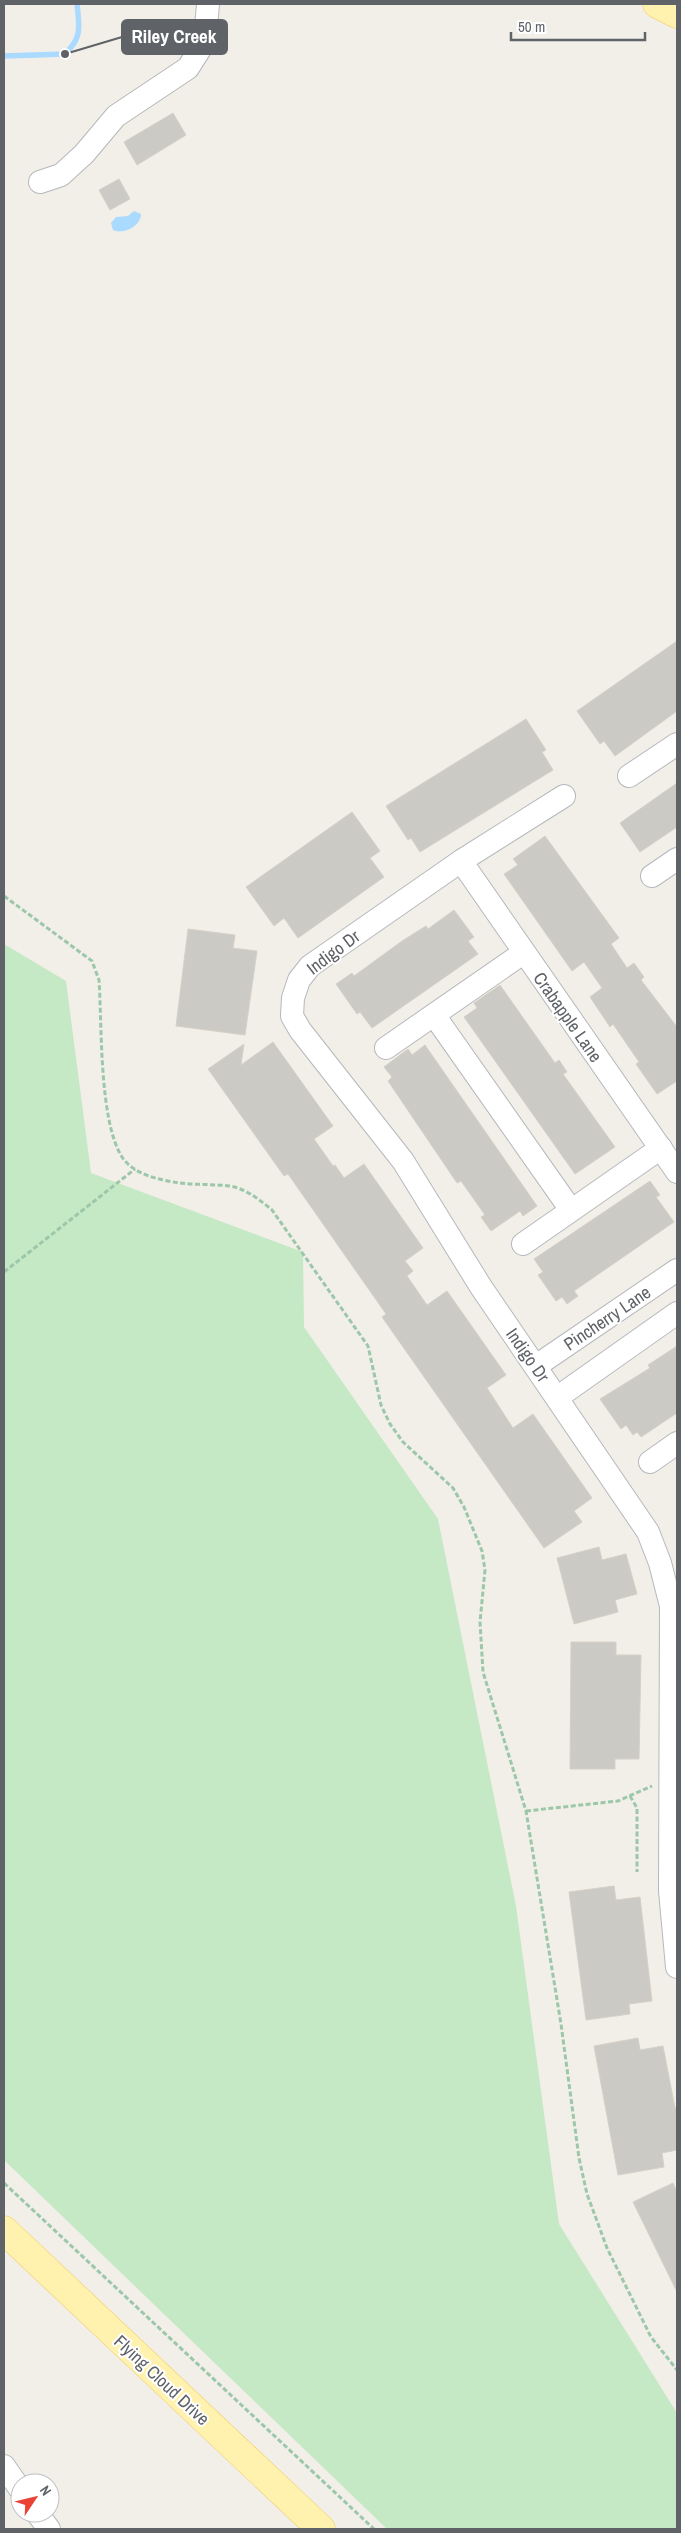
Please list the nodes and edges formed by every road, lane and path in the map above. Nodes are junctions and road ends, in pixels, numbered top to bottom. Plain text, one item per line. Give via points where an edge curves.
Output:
1 (208, 4) edge
2 (657, 4) edge
3 (677, 14) edge
4 (40, 182) dead end
5 (677, 744) edge
6 (629, 776) dead end
7 (564, 796) dead end
8 (677, 859) edge
9 (461, 861) junction
10 (652, 876) dead end
11 (4, 896) edge
12 (523, 952) junction
13 (434, 1015) junction
14 (386, 1048) dead end
15 (661, 1148) junction
16 (134, 1169) junction
17 (677, 1172) edge
18 (571, 1210) junction
19 (523, 1244) dead end
20 (677, 1270) edge
21 (4, 1272) edge
22 (677, 1313) edge
23 (536, 1366) junction
24 (558, 1397) junction
25 (677, 1443) edge
26 (650, 1462) dead end
27 (674, 1606) edge
28 (630, 1796) junction
29 (672, 1798) edge
30 (526, 1811) junction
31 (637, 1872) dead end
32 (674, 1891) edge
33 (677, 1966) edge
34 (4, 2183) edge
35 (4, 2230) edge
36 (677, 2370) edge
37 (321, 2529) edge
38 (374, 2529) edge

1 - 4 street via 200,49 188,68 116,116 84,154 61,175
2 - 3 main road
5 - 6 street
7 - 9 street, Indigo Dr
8 - 10 street
9 - 12 street, Crabapple Lane
9 - 23 street, Indigo Dr via 310,966 299,980 292,1016 334,1077 403,1161 481,1287
11 - 16 path via 92,961 99,980 106,1108 122,1157
12 - 13 street
12 - 15 street, Crabapple Lane
13 - 14 street
13 - 18 street
15 - 17 street, Crabapple Lane
15 - 18 street
16 - 21 path
16 - 30 path via 161,1180 190,1185 231,1186 256,1197 283,1223 368,1346 381,1405 390,1424 403,1442 453,1488 482,1550 485,1570 480,1622 483,1672
18 - 19 street
20 - 23 street, Pincherry Lane
22 - 24 street, Pincherry Lane
23 - 24 street, Indigo Dr
24 - 27 street, Indigo Dr via 648,1532
25 - 26 street
27 - 29 street, Indigo Dr
28 - 29 path via 652,1785
28 - 30 path via 598,1805
28 - 31 path via 636,1808
29 - 32 street, Indigo Dr
30 - 36 path via 587,2194 607,2248 650,2337
32 - 33 street, Indigo Dr
34 - 38 path
35 - 37 main road, Flying Cloud Drive

